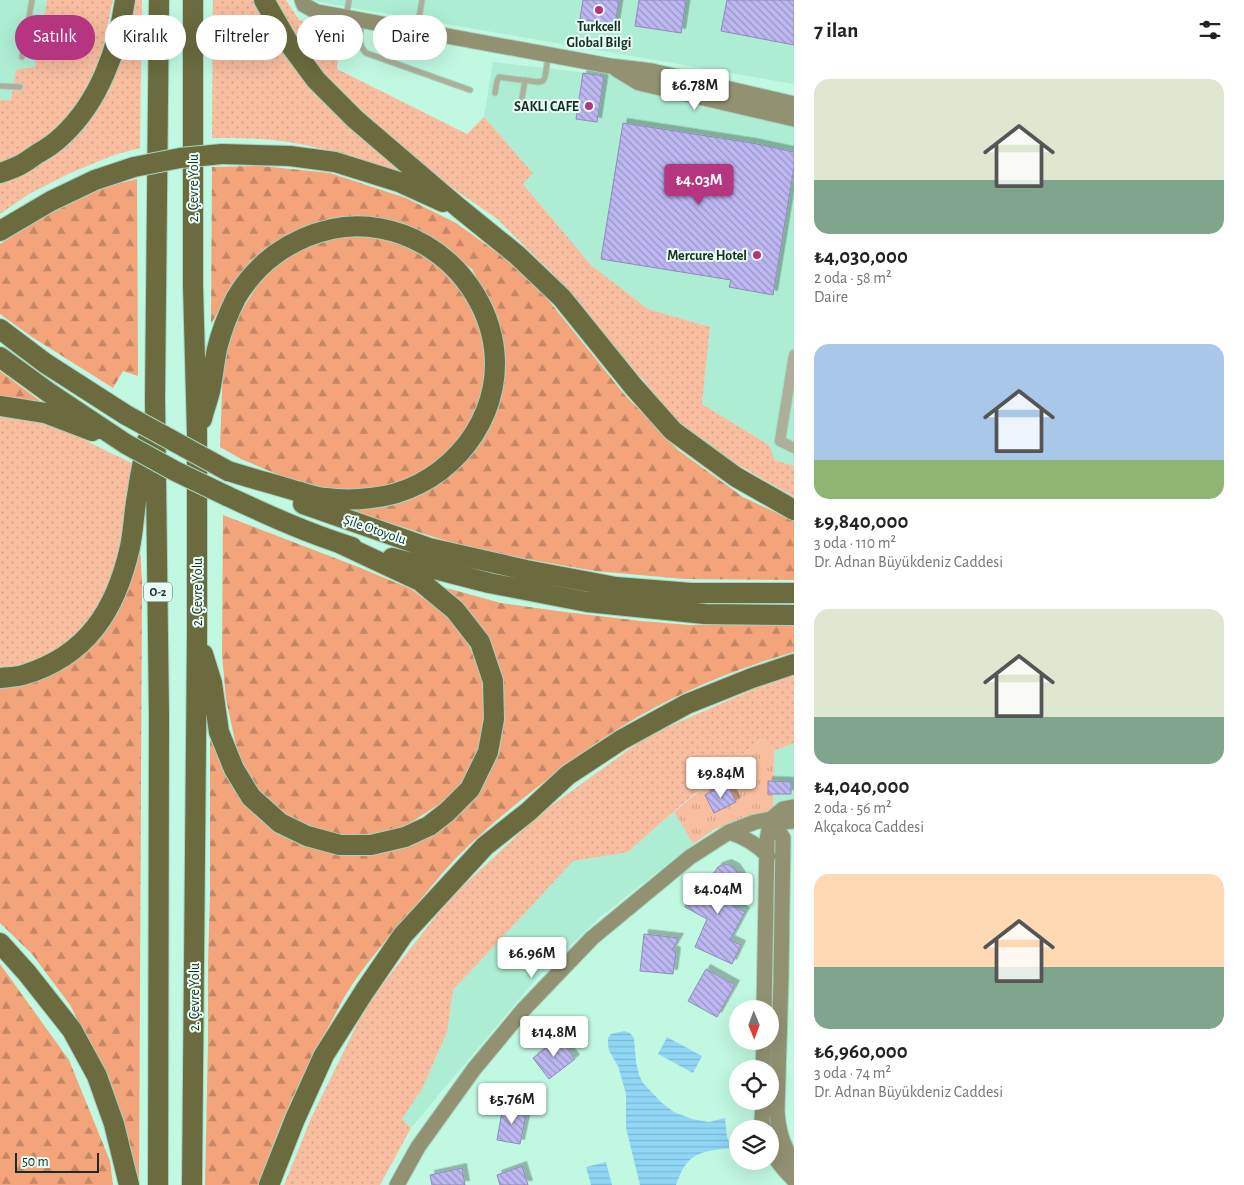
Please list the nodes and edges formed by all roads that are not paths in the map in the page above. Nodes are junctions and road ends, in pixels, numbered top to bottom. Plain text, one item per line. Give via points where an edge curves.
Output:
1 (32, 0) edge
2 (125, 0) edge
3 (159, 0) edge
4 (193, 0) edge
5 (264, 0) edge
6 (302, 0) edge
7 (349, 0) edge
8 (422, 0) edge
9 (29, 15) edge
10 (334, 15) edge
11 (346, 15) edge
12 (420, 15) edge
13 (447, 35) edge
14 (363, 50) edge
15 (548, 54) junction
16 (610, 66) junction
17 (525, 80) junction
18 (0, 86) edge
19 (20, 87) dead end
20 (470, 90) dead end
21 (495, 93) dead end
22 (522, 98) dead end
23 (794, 104) edge
24 (794, 118) edge
25 (0, 173) edge
26 (459, 208) junction
27 (0, 231) edge
28 (0, 329) edge
29 (794, 355) edge
30 (0, 357) edge
31 (155, 398) junction
32 (0, 406) edge
33 (197, 435) junction
34 (126, 444) junction
35 (794, 448) edge
36 (228, 471) junction
37 (794, 510) edge
38 (339, 543) junction
39 (794, 593) edge
40 (794, 615) edge
41 (197, 633) junction
42 (794, 664) edge
43 (0, 678) edge
44 (794, 807) edge
45 (771, 819) junction
46 (794, 821) edge
47 (729, 832) junction
48 (768, 856) junction
49 (0, 943) edge
50 (764, 1000) edge
51 (794, 1161) edge
52 (779, 1164) edge
53 (794, 1180) edge
54 (130, 1185) edge
55 (158, 1185) edge
56 (192, 1185) edge
57 (269, 1185) edge
58 (397, 1185) edge

1 - 9 lane
2 - 25 highway via 110,60 82,114 62,136 43,150 20,166
3 - 31 highway, O-2
4 - 33 highway, 2. Çevre Yolu via 193,285
5 - 26 highway via 288,42 316,80 355,119
6 - 10 street via 316,12
7 - 11 lane
8 - 12 lane
13 - 15 street
14 - 20 lane
15 - 16 street
15 - 17 lane via 544,79 540,82
16 - 23 street via 652,71
16 - 24 street via 639,83
17 - 21 lane via 500,77 496,81
17 - 22 lane
18 - 19 lane
26 - 27 highway, bridge via 399,182 335,162 290,156 222,154 180,158 96,180 51,201
26 - 37 highway via 517,255 562,298 673,431 736,477
28 - 36 highway, Şile Otoyolu, bridge via 45,363 126,415
29 - 35 street via 780,441
30 - 34 highway, Şile Otoyolu
31 - 43 highway via 130,546 121,580 107,612 71,652 41,668
31 - 55 highway, O-2 via 159,716
32 - 34 highway via 45,413
33 - 36 highway via 210,391 217,350 236,299 260,267 290,244 342,227 380,229 412,237 460,273 478,300 488,323 495,362 494,376 478,426 469,442 444,469 401,492 354,499 324,498
33 - 41 highway, 2. Çevre Yolu
34 - 38 highway, Şile Otoyolu, bridge via 227,496
36 - 39 highway, Şile Otoyolu via 270,492 429,548 526,570 616,587 690,593
38 - 40 highway, Şile Otoyolu via 489,583 587,602 705,614
38 - 41 highway via 420,581 455,610 480,642 493,681 494,719 488,752 470,790 429,826 405,837 371,845 340,845 308,836 280,823 251,797 234,769 219,732 212,683
41 - 56 highway, 2. Çevre Yolu
42 - 57 highway via 686,704 622,740 568,776 485,846 403,935 364,992 324,1055 294,1119
44 - 45 street via 783,809
45 - 46 street
45 - 47 street
45 - 48 street
45 - 51 street via 783,838 778,1127
47 - 48 street via 751,842
47 - 58 street via 690,857 592,938 523,1010 469,1076 418,1147
48 - 50 street
49 - 54 highway via 72,1030 93,1068 114,1124
52 - 53 street

